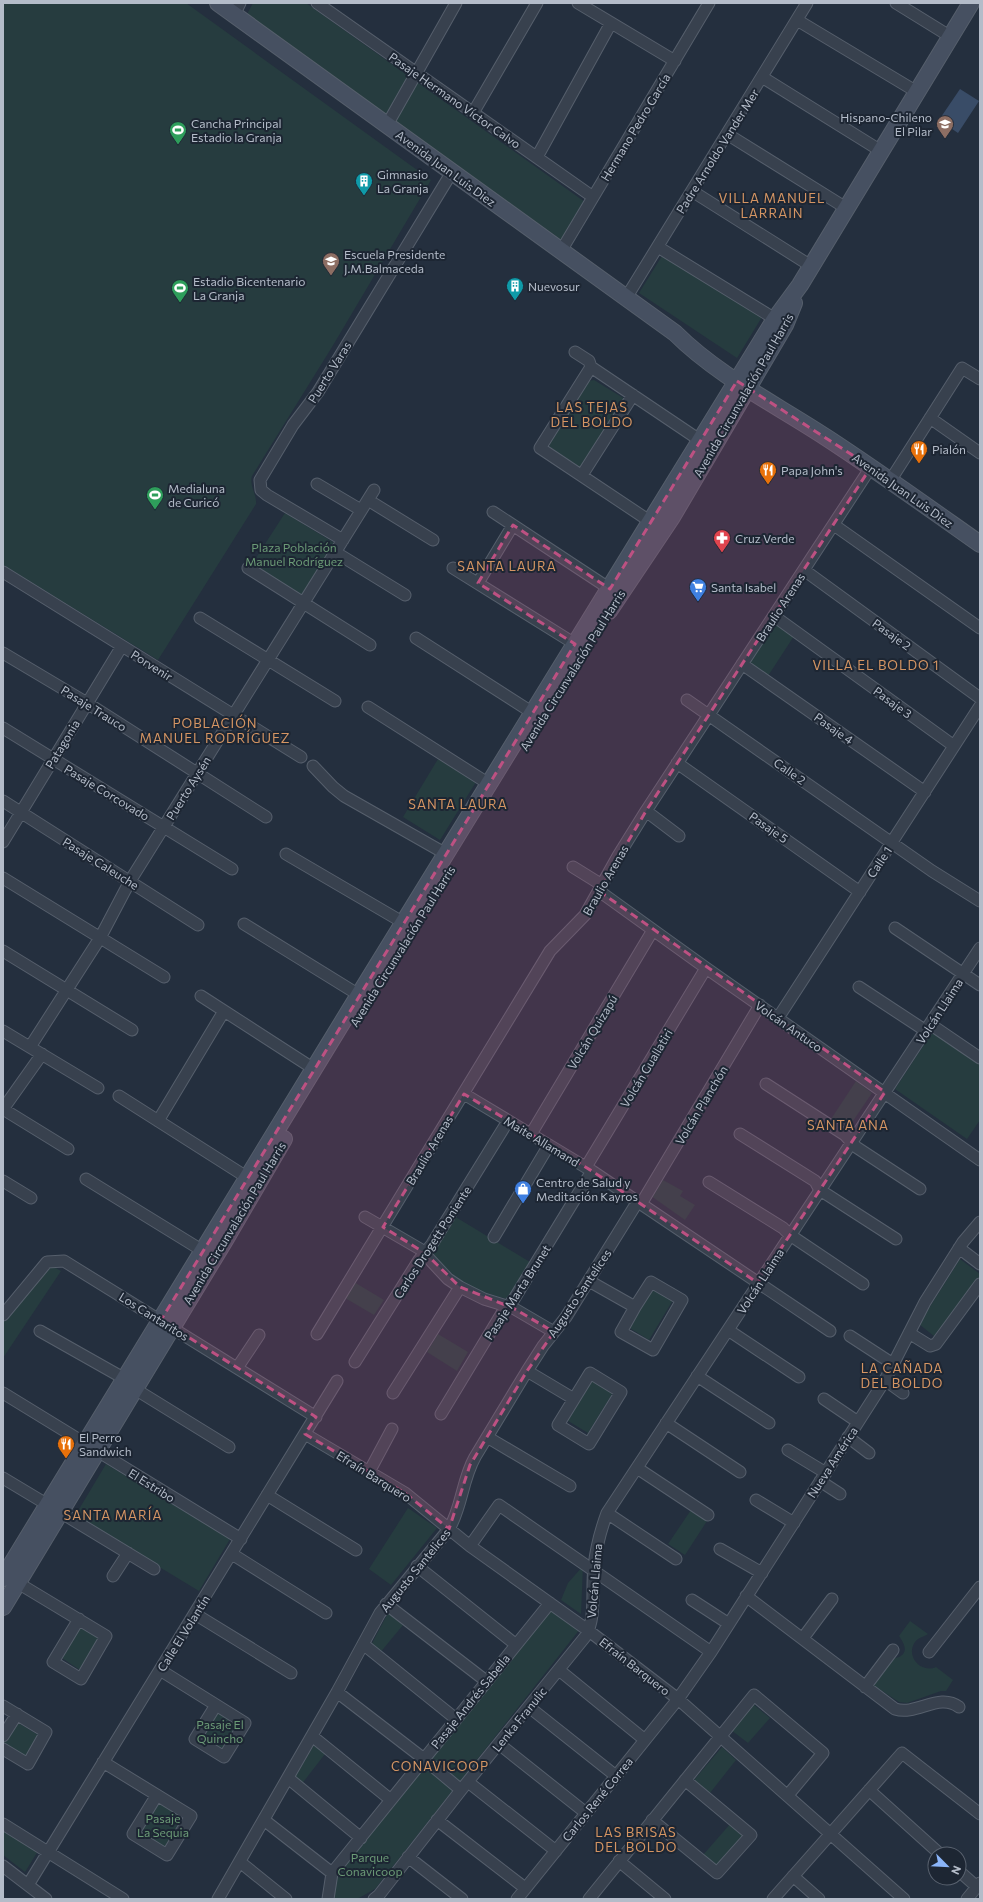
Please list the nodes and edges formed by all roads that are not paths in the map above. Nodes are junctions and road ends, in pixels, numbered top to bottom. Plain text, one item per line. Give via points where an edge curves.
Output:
1 (218, 3) edge
2 (317, 3) edge
3 (456, 3) edge
4 (537, 3) edge
5 (578, 3) edge
6 (708, 3) edge
7 (807, 3) edge
8 (896, 3) edge
9 (971, 3) edge
10 (237, 9) edge
11 (797, 20) junction
12 (611, 23) junction
13 (951, 37) junction
14 (675, 60) junction
15 (417, 73) junction
16 (762, 77) junction
17 (917, 92) junction
18 (473, 113) junction
19 (387, 125) junction
20 (727, 134) junction
21 (881, 151) junction
22 (536, 157) junction
23 (452, 172) junction
24 (692, 191) junction
25 (594, 197) junction
26 (846, 208) junction
27 (658, 247) junction
28 (561, 251) junction
29 (812, 266) junction
30 (800, 285) junction
31 (626, 298) junction
32 (775, 319) junction
33 (575, 352) dead end
34 (591, 367) junction
35 (745, 380) junction
36 (980, 380) edge
37 (633, 395) junction
38 (930, 418) junction
39 (701, 441) junction
40 (980, 453) edge
41 (871, 467) junction
42 (582, 475) junction
43 (890, 481) junction
44 (317, 484) dead end
45 (374, 490) dead end
46 (368, 500) junction
47 (361, 510) junction
48 (494, 512) dead end
49 (651, 522) junction
50 (513, 525) junction
51 (834, 525) junction
52 (343, 540) junction
53 (433, 540) dead end
54 (980, 544) edge
55 (335, 552) junction
56 (248, 568) dead end
57 (453, 568) dead end
58 (804, 570) junction
59 (3, 572) edge
60 (478, 583) junction
61 (610, 589) junction
62 (405, 595) dead end
63 (304, 603) junction
64 (774, 616) junction
65 (200, 618) dead end
66 (980, 628) edge
67 (416, 638) dead end
68 (575, 644) junction
69 (370, 645) dead end
70 (122, 646) junction
71 (3, 653) edge
72 (268, 660) junction
73 (742, 664) junction
74 (980, 698) edge
75 (687, 700) dead end
76 (335, 701) dead end
77 (87, 703) junction
78 (980, 706) edge
79 (368, 707) dead end
80 (533, 713) junction
81 (233, 715) junction
82 (709, 715) junction
83 (3, 728) edge
84 (954, 746) junction
85 (301, 757) dead end
86 (53, 760) junction
87 (677, 763) junction
88 (313, 766) dead end
89 (197, 773) junction
90 (489, 784) junction
91 (925, 792) junction
92 (3, 801) edge
93 (646, 811) junction
94 (21, 813) junction
95 (266, 816) dead end
96 (164, 826) junction
97 (679, 836) dead end
98 (3, 842) edge
99 (892, 842) junction
100 (286, 854) dead end
101 (446, 854) junction
102 (573, 867) dead end
103 (232, 869) dead end
104 (3, 878) edge
105 (130, 881) junction
106 (601, 888) junction
107 (860, 892) junction
108 (980, 901) edge
109 (404, 923) junction
110 (244, 924) dead end
111 (198, 925) dead end
112 (895, 928) dead end
113 (653, 930) junction
114 (100, 938) junction
115 (980, 948) edge
116 (3, 951) edge
117 (706, 968) junction
118 (963, 974) junction
119 (164, 977) dead end
120 (980, 985) edge
121 (859, 987) dead end
122 (67, 989) junction
123 (359, 995) junction
124 (201, 996) dead end
125 (760, 1005) junction
126 (224, 1011) junction
127 (778, 1018) junction
128 (928, 1028) junction
129 (132, 1030) dead end
130 (3, 1031) edge
131 (30, 1047) junction
132 (42, 1054) junction
133 (980, 1058) edge
134 (314, 1069) junction
135 (766, 1084) dead end
136 (98, 1088) dead end
137 (885, 1092) junction
138 (464, 1094) junction
139 (119, 1096) dead end
140 (3, 1109) edge
141 (158, 1121) junction
142 (508, 1121) junction
143 (531, 1134) junction
144 (740, 1134) dead end
145 (852, 1142) junction
146 (549, 1145) junction
147 (68, 1149) dead end
148 (980, 1160) edge
149 (589, 1169) junction
150 (248, 1178) junction
151 (86, 1179) dead end
152 (3, 1181) edge
153 (709, 1182) dead end
154 (920, 1189) dead end
155 (820, 1190) junction
156 (31, 1198) dead end
157 (640, 1203) junction
158 (365, 1217) dead end
159 (980, 1222) edge
160 (383, 1227) junction
161 (790, 1235) junction
162 (494, 1237) dead end
163 (896, 1240) dead end
164 (959, 1248) junction
165 (203, 1251) junction
166 (425, 1253) junction
167 (980, 1264) edge
168 (588, 1281) junction
169 (758, 1283) junction
170 (863, 1284) dead end
171 (980, 1284) edge
172 (460, 1287) junction
173 (509, 1306) junction
174 (636, 1307) junction
175 (3, 1315) edge
176 (166, 1324) junction
177 (728, 1330) junction
178 (830, 1330) dead end
179 (40, 1331) dead end
180 (554, 1332) junction
181 (909, 1332) junction
182 (317, 1334) dead end
183 (260, 1335) dead end
184 (850, 1336) dead end
185 (355, 1362) dead end
186 (893, 1364) junction
187 (237, 1368) junction
188 (526, 1371) junction
189 (697, 1376) junction
190 (799, 1377) dead end
191 (885, 1380) junction
192 (337, 1381) dead end
193 (130, 1384) junction
194 (3, 1393) edge
195 (392, 1393) dead end
196 (903, 1393) dead end
197 (574, 1399) junction
198 (824, 1399) dead end
199 (441, 1414) dead end
200 (316, 1417) junction
201 (858, 1422) junction
202 (666, 1423) junction
203 (769, 1423) dead end
204 (392, 1429) dead end
205 (305, 1434) junction
206 (487, 1437) junction
207 (848, 1438) junction
208 (229, 1447) dead end
209 (92, 1448) junction
210 (788, 1450) dead end
211 (869, 1453) dead end
212 (637, 1468) junction
213 (368, 1472) junction
214 (740, 1472) dead end
215 (823, 1477) junction
216 (3, 1478) edge
217 (570, 1486) dead end
218 (840, 1494) dead end
219 (267, 1496) junction
220 (756, 1500) dead end
221 (54, 1509) junction
222 (606, 1513) junction
223 (708, 1515) dead end
224 (794, 1523) junction
225 (449, 1529) junction
226 (241, 1539) junction
227 (470, 1546) junction
228 (720, 1549) dead end
229 (356, 1550) dead end
230 (128, 1553) junction
231 (232, 1554) junction
232 (676, 1559) dead end
233 (417, 1566) junction
234 (154, 1569) dead end
235 (594, 1569) junction
236 (8, 1573) edge
237 (762, 1573) junction
238 (113, 1576) dead end
239 (980, 1587) edge
240 (746, 1596) junction
241 (832, 1599) dead end
242 (692, 1600) dead end
243 (550, 1603) junction
244 (386, 1604) junction
245 (3, 1607) edge
246 (326, 1613) dead end
247 (195, 1614) junction
248 (79, 1619) junction
249 (729, 1624) junction
250 (589, 1631) junction
251 (803, 1638) junction
252 (363, 1644) junction
253 (516, 1644) junction
254 (893, 1650) dead end
255 (711, 1652) junction
256 (929, 1652) dead end
257 (160, 1670) junction
258 (559, 1670) junction
259 (291, 1673) dead end
260 (486, 1681) junction
261 (865, 1687) junction
262 (337, 1692) junction
263 (678, 1699) junction
264 (216, 1705) junction
265 (3, 1706) edge
266 (529, 1707) junction
267 (959, 1707) dead end
268 (17, 1714) junction
269 (456, 1719) junction
270 (3, 1736) edge
271 (312, 1736) junction
272 (719, 1736) junction
273 (645, 1740) junction
274 (499, 1744) junction
275 (3, 1749) edge
276 (424, 1759) junction
277 (103, 1762) junction
278 (616, 1776) junction
279 (288, 1778) junction
280 (685, 1780) junction
281 (464, 1786) junction
282 (869, 1790) junction
283 (157, 1795) junction
284 (788, 1795) junction
285 (391, 1800) junction
286 (586, 1813) junction
287 (980, 1814) edge
288 (264, 1820) junction
289 (437, 1820) junction
290 (652, 1820) junction
291 (3, 1824) edge
292 (831, 1833) junction
293 (361, 1838) junction
294 (931, 1846) edge
295 (556, 1851) junction
296 (48, 1852) junction
297 (408, 1857) junction
298 (620, 1861) junction
299 (240, 1862) junction
300 (3, 1866) edge
301 (332, 1873) junction
302 (793, 1876) junction
303 (967, 1877) edge
304 (28, 1885) junction
305 (978, 1885) edge
306 (526, 1888) junction
307 (379, 1898) edge
308 (46, 1899) edge
309 (123, 1899) edge
310 (218, 1899) edge
311 (286, 1899) edge
312 (328, 1899) edge
313 (462, 1899) edge
314 (517, 1899) edge
315 (589, 1899) edge
316 (665, 1899) edge
317 (773, 1899) edge
318 (819, 1899) edge
319 (904, 1899) edge
320 (967, 1899) edge

1 - 10 main road, Avenida Juan Luis Diez
2 - 15 street, Pasaje Hermano Víctor Calvo
3 - 15 street
4 - 18 street
5 - 12 street
6 - 14 street, Hermano Pedro García
7 - 11 street, Padre Arnoldo Vander Mer
8 - 13 street
9 - 13 main road, Avenida Circunvalación Paul Harris
10 - 19 main road, Avenida Juan Luis Diez
11 - 16 street, Padre Arnoldo Vander Mer
11 - 17 street
12 - 14 street
12 - 22 street
13 - 17 main road, Avenida Circunvalación Paul Harris
14 - 25 street, Hermano Pedro García
15 - 18 street, Pasaje Hermano Víctor Calvo
15 - 19 street
16 - 20 street, Padre Arnoldo Vander Mer
16 - 21 street
17 - 21 main road, Avenida Circunvalación Paul Harris
18 - 22 street, Pasaje Hermano Víctor Calvo
19 - 23 main road, Avenida Juan Luis Diez
20 - 24 street, Padre Arnoldo Vander Mer
20 - 26 street
21 - 26 main road, Avenida Circunvalación Paul Harris
22 - 25 street, Pasaje Hermano Víctor Calvo
23 - 28 main road, Avenida Juan Luis Diez
23 - 52 street, Puerto Varas via 318,392 293,425 260,480 261,490 267,495
24 - 27 street, Padre Arnoldo Vander Mer
24 - 29 street
25 - 28 street, Hermano Pedro García
26 - 29 main road, Avenida Circunvalación Paul Harris
27 - 31 street, Padre Arnoldo Vander Mer
27 - 32 street
28 - 31 main road, Avenida Juan Luis Diez
29 - 30 main road, Avenida Circunvalación Paul Harris
30 - 32 main road, Avenida Circunvalación Paul Harris
30 - 35 main road, Avenida Circunvalación Paul Harris via 788,320
31 - 35 main road, Avenida Juan Luis Diez via 675,333 699,345
32 - 35 main road, Avenida Circunvalación Paul Harris
33 - 34 street via 589,361
34 - 37 street
34 - 42 street via 540,448
35 - 39 main road, Avenida Circunvalación Paul Harris
35 - 41 main road, Avenida Juan Luis Diez via 781,398 826,437
35 - 176 main road, Avenida Circunvalación Paul Harris via 672,517 611,608
36 - 38 street via 962,368
37 - 39 street
37 - 42 street
38 - 40 street
38 - 43 street
39 - 49 main road, Avenida Circunvalación Paul Harris
41 - 43 main road, Avenida Juan Luis Diez
41 - 51 street, Braulio Arenas
42 - 49 street
43 - 54 main road, Avenida Juan Luis Diez
44 - 47 street
45 - 46 street, Puerto Aysén
46 - 47 street, Puerto Aysén
46 - 53 street
47 - 52 street, Puerto Aysén
48 - 50 street
49 - 61 main road, Avenida Circunvalación Paul Harris
50 - 60 street
50 - 61 street
51 - 58 street, Braulio Arenas
51 - 66 street
52 - 55 street, Puerto Aysén
55 - 62 street
55 - 63 street, Puerto Aysén
56 - 63 street
57 - 60 street
58 - 64 street, Braulio Arenas
58 - 74 street, Pasaje 2
59 - 70 street, Porvenir
60 - 68 street
61 - 68 main road, Avenida Circunvalación Paul Harris
63 - 69 street
63 - 72 street, Puerto Aysén
64 - 73 street, Braulio Arenas
64 - 84 street, Pasaje 3
65 - 72 street
67 - 80 street
68 - 80 main road, Avenida Circunvalación Paul Harris
70 - 77 street, Patagonia
70 - 81 street, Porvenir
71 - 77 street, Pasaje Trauco
72 - 76 street
72 - 81 street, Puerto Aysén
73 - 82 street, Braulio Arenas
73 - 91 street, Pasaje 4
75 - 82 street, Calle 2
77 - 86 street, Patagonia
77 - 89 street, Pasaje Trauco
78 - 84 street, Calle 1
79 - 90 street
80 - 90 main road, Avenida Circunvalación Paul Harris
81 - 85 street, Porvenir
81 - 89 street, Puerto Aysén
82 - 87 street, Braulio Arenas
82 - 99 street, Calle 2
83 - 86 street, Pasaje Corcovado
84 - 91 street, Calle 1
86 - 94 street, Patagonia
86 - 96 street, Pasaje Corcovado
87 - 93 street, Braulio Arenas
87 - 107 street, Pasaje 5
88 - 101 street via 344,796
89 - 95 street, Pasaje Trauco
89 - 96 street, Puerto Aysén
90 - 101 main road, Avenida Circunvalación Paul Harris
91 - 99 street, Calle 1
92 - 94 street, Pasaje Caleuche
93 - 97 street
93 - 106 street, Braulio Arenas
94 - 98 street, Patagonia
94 - 105 street, Pasaje Caleuche
96 - 103 street, Pasaje Corcovado
96 - 105 street, Puerto Aysén
99 - 107 street, Calle 1
99 - 108 street, Calle 2
100 - 109 street
101 - 109 main road, Avenida Circunvalación Paul Harris
102 - 106 street, Volcán Antuco
104 - 114 street
105 - 111 street, Pasaje Caleuche
105 - 114 street, Puerto Aysén
106 - 113 street, Volcán Antuco
106 - 138 street, Braulio Arenas via 580,921 550,951
107 - 127 street, Calle 1
109 - 123 main road, Avenida Circunvalación Paul Harris
110 - 123 street
112 - 118 street
113 - 117 street, Volcán Antuco
113 - 143 street, Volcán Quizapú
114 - 119 street
114 - 122 street, Puerto Aysén
115 - 118 street, Volcán Llaima
116 - 122 street
117 - 125 street, Volcán Antuco
117 - 149 street, Volcán Guallatiri
118 - 120 street
118 - 128 street, Volcán Llaima
121 - 128 street
122 - 129 street
122 - 131 street, Puerto Aysén
123 - 134 main road, Avenida Circunvalación Paul Harris
124 - 126 street
125 - 127 street, Volcán Antuco
125 - 157 street, Volcán Planchón
126 - 134 street
126 - 141 street
127 - 137 street, Volcán Antuco
128 - 133 street
128 - 137 street, Volcán Llaima
130 - 131 street
131 - 132 street
132 - 136 street
132 - 140 street
134 - 150 main road, Avenida Circunvalación Paul Harris
135 - 145 street
137 - 145 street, Volcán Llaima
137 - 148 street, Volcán Antuco
138 - 142 street, Maite Allamand
138 - 160 street, Braulio Arenas
139 - 141 street
140 - 147 street
141 - 150 street
142 - 143 street, Maite Allamand
142 - 166 street, Carlos Drogett Poniente
143 - 146 street, Maite Allamand
144 - 155 street via 815,1181
145 - 154 street
145 - 155 street, Volcán Llaima
146 - 149 street, Maite Allamand
146 - 162 street
149 - 157 street, Maite Allamand
149 - 173 street, Pasaje Marta Brunet
150 - 165 main road, Avenida Circunvalación Paul Harris
151 - 165 street
152 - 156 street
153 - 161 street via 783,1228
155 - 161 street, Volcán Llaima
155 - 163 street
157 - 168 street, Augusto Santelices
157 - 169 street, Maite Allamand
158 - 160 street
159 - 164 street, Nueva América
160 - 166 street
160 - 182 street, Braulio Arenas
161 - 169 street, Volcán Llaima
161 - 170 street
164 - 167 street
164 - 181 street, Nueva América
165 - 176 main road, Avenida Circunvalación Paul Harris
166 - 172 street via 448,1279
166 - 185 street, Carlos Drogett Poniente
168 - 174 street
168 - 180 street, Augusto Santelices
169 - 177 street, Volcán Llaima
169 - 178 street, Maite Allamand
171 - 181 street via 938,1343 930,1346
172 - 173 street via 484,1299
172 - 195 street
173 - 180 street
173 - 199 street, Pasaje Marta Brunet via 502,1313
174 - 174 street via 621,1332 652,1350 682,1300 651,1282
175 - 176 street, Los Cantaritos via 47,1262 64,1261
176 - 187 street, Los Cantaritos
176 - 193 main road, Avenida Circunvalación Paul Harris
177 - 189 street, Volcán Llaima
177 - 190 street
179 - 193 street
180 - 188 street, Augusto Santelices
181 - 186 street, Nueva América
183 - 187 street
184 - 186 street
186 - 191 street, Nueva América
187 - 200 street, Los Cantaritos
188 - 197 street
188 - 206 street, Augusto Santelices
189 - 202 street, Volcán Llaima
189 - 203 street
191 - 196 street
191 - 201 street, Nueva América
192 - 200 street, Calle El Volantín
193 - 208 street
193 - 209 main road, Avenida Circunvalación Paul Harris
194 - 209 street, El Estribo
197 - 197 street via 558,1425 589,1444 622,1392 590,1373
198 - 201 street
200 - 205 street, Calle El Volantín
201 - 207 street, Nueva América
202 - 212 street, Volcán Llaima
202 - 214 street
204 - 213 street
205 - 213 street, Efraín Barquero
205 - 219 street, Calle El Volantín
206 - 217 street
206 - 225 street, Augusto Santelices via 470,1465
207 - 211 street
207 - 215 street, Nueva América
209 - 221 main road, Avenida Circunvalación Paul Harris
209 - 226 street, El Estribo
210 - 215 street
212 - 222 street, Volcán Llaima
212 - 223 street
213 - 225 street, Efraín Barquero via 405,1493
215 - 218 street
215 - 224 street, Nueva América
216 - 221 street
219 - 226 street, Calle El Volantín
219 - 229 street
220 - 224 street
221 - 230 street
221 - 236 main road, Avenida Circunvalación Paul Harris
222 - 232 street
222 - 235 street, Volcán Llaima via 597,1540
224 - 237 street, Nueva América
225 - 227 street, Efraín Barquero
225 - 233 street, Augusto Santelices
226 - 231 street, Calle El Volantín
227 - 235 street via 499,1505
227 - 243 street, Efraín Barquero
228 - 237 street
230 - 234 street
230 - 238 street
231 - 246 street
231 - 247 street, Calle El Volantín
233 - 244 street, Augusto Santelices
233 - 253 street
235 - 250 street, Volcán Llaima via 592,1620
235 - 255 street
236 - 245 main road, Avenida Circunvalación Paul Harris
236 - 248 street
237 - 240 street, Nueva América
239 - 256 street
240 - 249 street, Nueva América
240 - 251 street
241 - 251 street
242 - 249 street
243 - 250 street, Efraín Barquero
243 - 253 street, Pasaje Andrés Sabella
244 - 252 street, Augusto Santelices
244 - 260 street
247 - 257 street, Calle El Volantín
247 - 259 street
248 - 248 street via 106,1636 81,1679 53,1662
249 - 255 street, Nueva América
250 - 258 street, Lenka Franulic
250 - 263 street, Efraín Barquero
251 - 261 street
252 - 262 street, Augusto Santelices
252 - 269 street
253 - 260 street, Pasaje Andrés Sabella
254 - 261 street
255 - 263 street, Nueva América
257 - 264 street
257 - 277 street, Calle El Volantín
258 - 266 street, Lenka Franulic
258 - 273 street
260 - 269 street, Pasaje Andrés Sabella
261 - 267 street via 899,1711 910,1711 944,1702
262 - 271 street, Augusto Santelices
262 - 276 street
263 - 272 street, Efraín Barquero
263 - 273 street, Carlos René Correa
264 - 264 street via 245,1723 224,1757 195,1739
265 - 268 street
266 - 274 street, Lenka Franulic
266 - 278 street
268 - 270 street
268 - 275 street via 46,1732 28,1764
269 - 276 street, Pasaje Andrés Sabella
271 - 279 street, Augusto Santelices
271 - 285 street
272 - 280 street
272 - 284 street, Efraín Barquero
272 - 284 street via 754,1694 823,1753
273 - 278 street, Carlos René Correa
274 - 281 street, Lenka Franulic
274 - 286 street
276 - 281 street
276 - 285 street, Pasaje Andrés Sabella
277 - 283 street
277 - 296 street, Calle El Volantín
278 - 286 street, Carlos René Correa
279 - 288 street, Augusto Santelices
279 - 293 street
280 - 290 street
280 - 290 street via 751,1835 717,1873
281 - 289 street, Lenka Franulic
281 - 295 street
282 - 287 street via 902,1753
282 - 292 street
282 - 294 street
283 - 283 street via 191,1816 167,1855 133,1834
284 - 292 street, Efraín Barquero
285 - 293 street, Pasaje Andrés Sabella
286 - 295 street, Carlos René Correa
288 - 299 street, Augusto Santelices
288 - 301 street
289 - 297 street, Lenka Franulic
289 - 306 street
290 - 298 street
291 - 296 street
292 - 302 street
292 - 319 street, Efraín Barquero
293 - 301 street, Pasaje Andrés Sabella
295 - 306 street, Carlos René Correa
296 - 304 street, Calle El Volantín
296 - 309 street
297 - 307 street, Lenka Franulic
297 - 313 street
298 - 315 street
298 - 316 street
299 - 310 street, Augusto Santelices
299 - 311 street
300 - 304 street
301 - 312 street
302 - 317 street
302 - 318 street
303 - 305 street
304 - 308 street
305 - 320 street
306 - 314 street, Carlos René Correa

